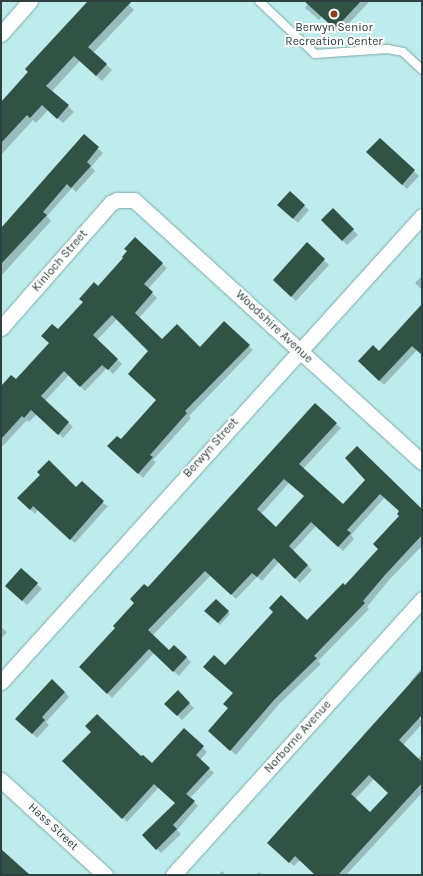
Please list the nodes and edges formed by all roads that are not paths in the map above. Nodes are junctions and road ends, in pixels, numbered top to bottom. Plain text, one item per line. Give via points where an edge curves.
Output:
1 (30, 1) edge
2 (259, 1) edge
3 (1, 34) edge
4 (422, 70) edge
5 (122, 199) joint
6 (422, 216) edge
7 (1, 328) edge
8 (299, 350) junction
9 (422, 462) edge
10 (422, 599) edge
11 (1, 682) edge
12 (1, 780) edge
13 (104, 875) edge
14 (173, 875) edge

1 - 3 street
2 - 4 lane via 315,54 388,49 403,52
5 - 7 street, Kinloch Street via 112,203
5 - 8 street, Woodshire Avenue via 140,203
6 - 8 street, Berwyn Street
8 - 9 street, Woodshire Avenue
8 - 11 street, Berwyn Street
10 - 14 street, Norborne Avenue
12 - 13 street, Hass Street

